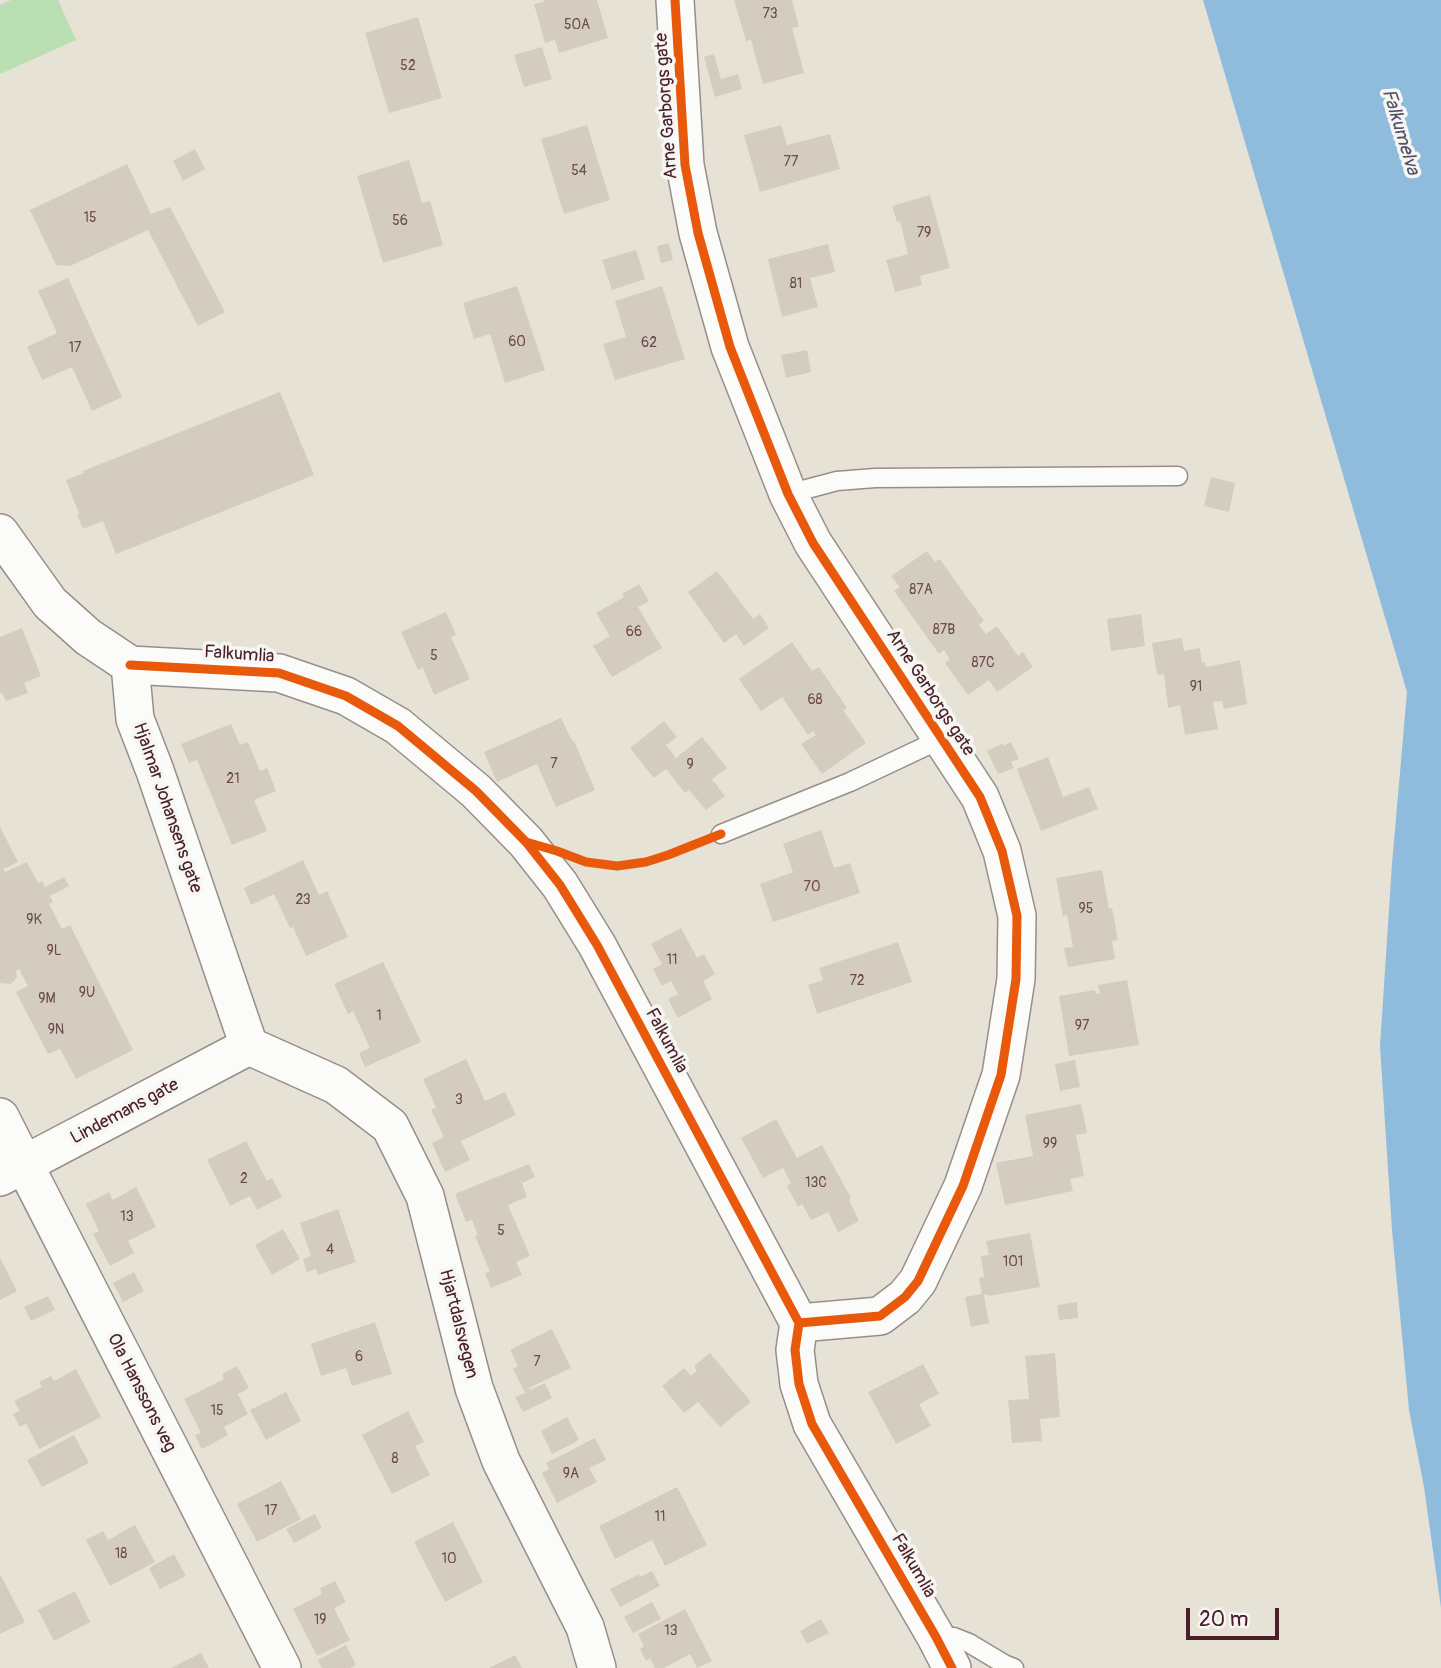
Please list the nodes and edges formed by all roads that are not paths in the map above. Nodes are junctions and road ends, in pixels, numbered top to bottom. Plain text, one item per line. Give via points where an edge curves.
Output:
1 (675, 0) edge
2 (1178, 476) dead end
3 (788, 494) junction
4 (0, 533) edge
5 (130, 665) junction
6 (941, 739) junction
7 (721, 834) dead end
8 (249, 1046) junction
9 (0, 1117) edge
10 (12, 1171) edge
11 (799, 1323) junction
12 (944, 1653) edge
13 (282, 1668) edge
14 (597, 1668) edge
15 (1014, 1668) edge

1 - 3 street, Arne Garborgs gate via 685,165 698,233 730,347
2 - 3 lane via 875,478 837,481
3 - 6 street, Arne Garborgs gate via 813,543
4 - 5 street via 50,603 88,637
5 - 8 street, Hjalmar Johansens gate via 135,719
5 - 11 street, Falkumlia via 279,673 346,696 398,726 477,791 561,885 597,944
6 - 7 lane
6 - 11 street, Arne Garborgs gate via 980,797 1002,851 1017,916 1016,979 1002,1075 963,1186 918,1281 905,1297 880,1316
8 - 10 street, Lindemans gate
8 - 14 street, Hjartdalsvegen via 336,1085 390,1126 425,1196 474,1388 501,1461 584,1627
9 - 10 street, Ola Hanssons veg
10 - 13 street, Ola Hanssons veg
11 - 12 street, Falkumlia via 795,1350 799,1384 812,1423
12 - 15 lane via 954,1637

